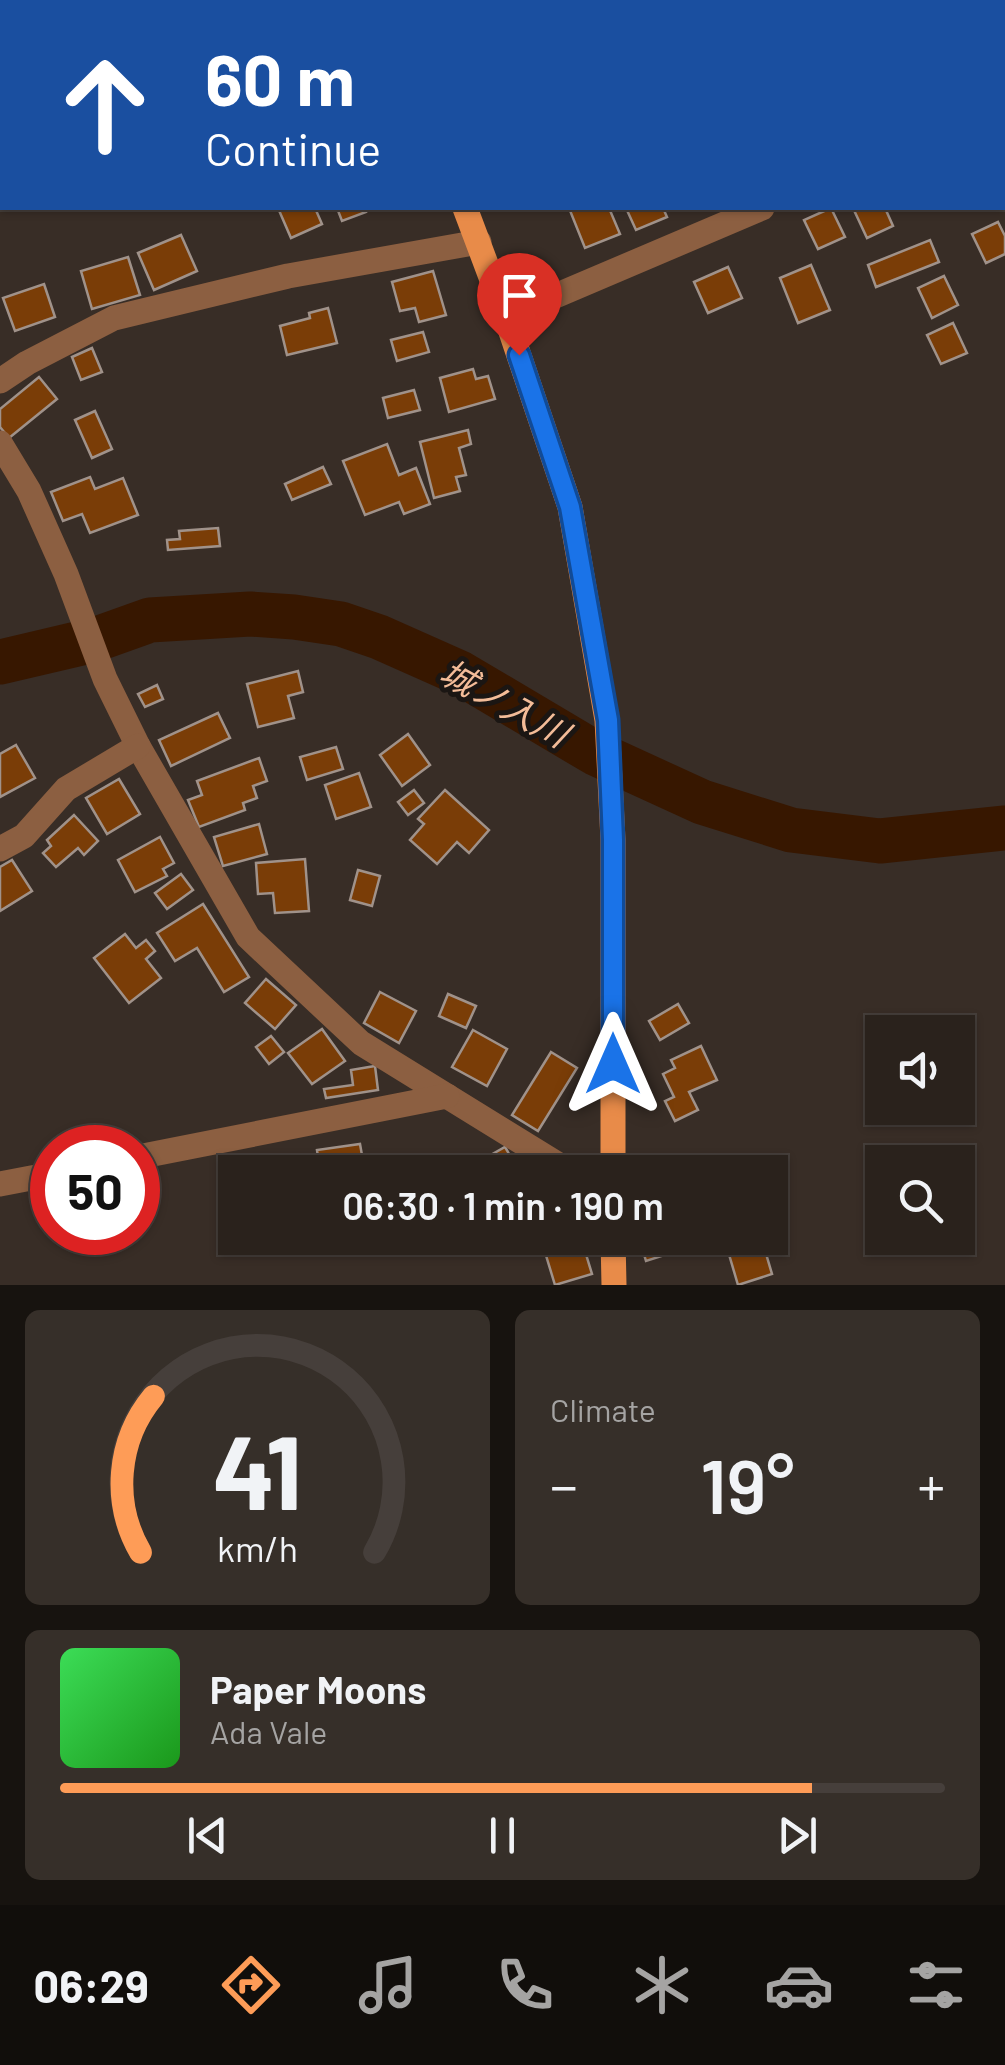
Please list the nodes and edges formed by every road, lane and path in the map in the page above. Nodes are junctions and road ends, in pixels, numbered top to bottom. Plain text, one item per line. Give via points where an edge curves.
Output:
1 (466, 210) edge
2 (757, 210) edge
3 (478, 242) junction
4 (506, 318) junction
5 (0, 381) edge
6 (0, 443) edge
7 (138, 746) junction
8 (0, 849) edge
9 (447, 1096) junction
10 (160, 1153) edge
11 (542, 1155) edge
12 (613, 1155) edge
13 (30, 1178) edge
14 (0, 1184) edge
15 (613, 1255) edge
16 (614, 1285) edge

1 - 3 main road
2 - 4 street
3 - 4 main road
3 - 5 street via 288,276 114,318
4 - 12 main road via 570,507 608,720
6 - 7 street via 30,490
7 - 8 street via 66,788 24,836
7 - 9 street via 248,938 360,1044
9 - 10 street
9 - 11 street
13 - 14 street
15 - 16 main road

